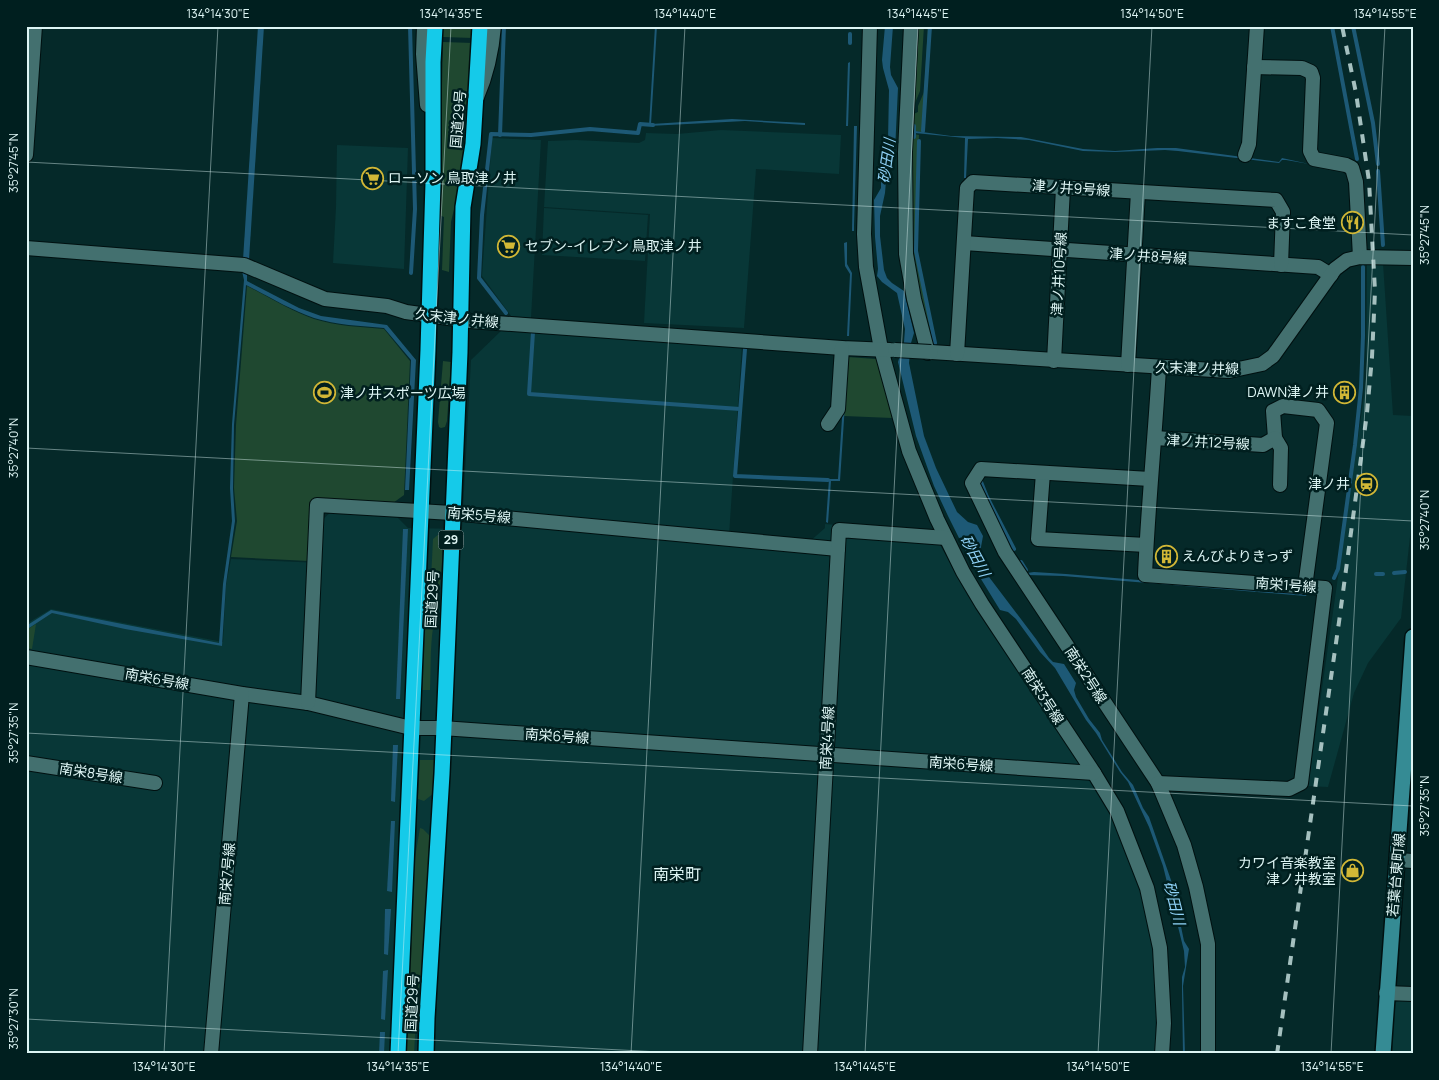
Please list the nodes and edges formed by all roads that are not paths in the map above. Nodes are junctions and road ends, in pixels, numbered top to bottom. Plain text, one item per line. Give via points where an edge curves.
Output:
1 (35, 26) edge
2 (424, 26) edge
3 (435, 26) edge
4 (480, 26) edge
5 (494, 26) edge
6 (870, 26) edge
7 (911, 26) edge
8 (1256, 26) edge
9 (1254, 67) junction
10 (476, 100) junction
11 (26, 155) edge
12 (1245, 155) dead end
13 (433, 183) junction
14 (1063, 188) junction
15 (1138, 192) junction
16 (964, 243) junction
17 (26, 248) edge
18 (1060, 249) junction
19 (1136, 255) junction
20 (1360, 257) junction
21 (1413, 258) edge
22 (1280, 265) junction
23 (1331, 275) junction
24 (429, 315) junction
25 (461, 319) junction
26 (842, 348) junction
27 (888, 350) junction
28 (929, 353) junction
29 (957, 354) junction
30 (1054, 361) junction
31 (1128, 366) junction
32 (1159, 368) junction
33 (828, 424) dead end
34 (1155, 438) junction
35 (1275, 438) junction
36 (1043, 473) junction
37 (1150, 479) junction
38 (1280, 485) dead end
39 (420, 510) junction
40 (452, 512) junction
41 (946, 538) junction
42 (1146, 545) junction
43 (838, 549) junction
44 (1305, 587) junction
45 (1413, 637) edge
46 (26, 657) edge
47 (242, 694) junction
48 (308, 703) junction
49 (411, 728) junction
50 (442, 728) junction
51 (826, 755) junction
52 (26, 763) edge
53 (1094, 773) junction
54 (155, 782) dead end
55 (1158, 783) junction
56 (1405, 861) edge
57 (1386, 993) junction
58 (1413, 994) edge
59 (211, 1054) edge
60 (398, 1054) edge
61 (426, 1054) edge
62 (810, 1054) edge
63 (1162, 1054) edge
64 (1208, 1054) edge
65 (1383, 1054) edge

1 - 11 street
2 - 13 street via 423,54
3 - 13 highway, 国道29号 / 29
4 - 10 highway, 国道29号 / 29
5 - 10 street via 486,76
6 - 27 street, 南栄3号線 via 864,234 866,267
7 - 28 street via 905,134 906,254
8 - 9 street
9 - 12 street via 1249,144
9 - 20 street via 1302,68 1311,72 1310,151 1314,159 1352,168 1356,182
10 - 25 highway, 国道29号 / 29 via 463,207
13 - 24 highway, 国道29号 / 29
14 - 15 street, 津ノ井9号線
14 - 16 street, 津ノ井9号線 via 973,182 967,188
14 - 18 street, 津ノ井10号線
15 - 19 street
15 - 22 street, 津ノ井9号線 via 1276,200 1283,212
16 - 18 street, 津ノ井8号線
16 - 29 street, 津ノ井9号線
17 - 24 street, 久末津ノ井線 via 244,265 325,298
18 - 19 street, 津ノ井8号線
18 - 30 street, 津ノ井10号線
19 - 22 street, 津ノ井8号線
19 - 31 street
20 - 21 street, 久末津ノ井線
20 - 23 street, 久末津ノ井線 via 1348,260
22 - 23 street, 津ノ井8号線 via 1318,267
23 - 32 street, 久末津ノ井線 via 1277,352 1262,364 1229,371
24 - 25 street, 久末津ノ井線
24 - 39 highway, 国道29号 / 29
25 - 26 street, 久末津ノ井線
25 - 40 highway, 国道29号 / 29
26 - 27 street, 久末津ノ井線
26 - 33 street via 838,409
27 - 28 street, 久末津ノ井線, bridge
27 - 41 street, 南栄3号線 via 908,451
28 - 29 street, 久末津ノ井線
29 - 30 street, 久末津ノ井線
30 - 31 street, 久末津ノ井線
31 - 32 street, 久末津ノ井線
32 - 34 street, 南栄1号線
34 - 35 street, 津ノ井12号線 via 1263,445
34 - 37 street, 南栄1号線
35 - 38 street via 1282,448
35 - 44 street via 1273,411 1282,406 1318,410 1327,422
36 - 37 street, 南栄2号線
36 - 42 street via 1038,539
36 - 55 street, 南栄2号線 via 981,469 972,483 1005,552
37 - 42 street, 南栄1号線
39 - 40 street, 南栄5号線
39 - 48 street, 南栄5号線 via 317,505
39 - 49 highway, 国道29号 / 29
40 - 43 street, 南栄5号線
40 - 50 highway, 国道29号 / 29
41 - 43 street, 南栄4号線 via 839,530
41 - 53 street, 南栄3号線 via 982,604
42 - 44 street, 南栄1号線 via 1144,575
43 - 51 street, 南栄4号線
44 - 55 street, 南栄1号線 via 1326,588 1301,783 1289,788
45 - 56 main road, 若葉台東町線
46 - 47 street, 南栄6号線
47 - 48 street, 南栄6号線
47 - 59 street, 南栄7号線
48 - 49 street, 南栄6号線
49 - 50 street, 南栄6号線
49 - 60 highway, 国道29号 / 29
50 - 51 street, 南栄6号線
50 - 61 highway, 国道29号 / 29
51 - 53 street, 南栄6号線
51 - 62 street, 南栄4号線
52 - 54 street, 南栄8号線
53 - 63 street, 南栄3号線 via 1117,811 1147,888 1160,948 1164,1023
55 - 64 street, 南栄2号線 via 1184,846 1208,944
56 - 57 main road, 若葉台東町線
57 - 58 street
57 - 65 main road, 若葉台東町線

